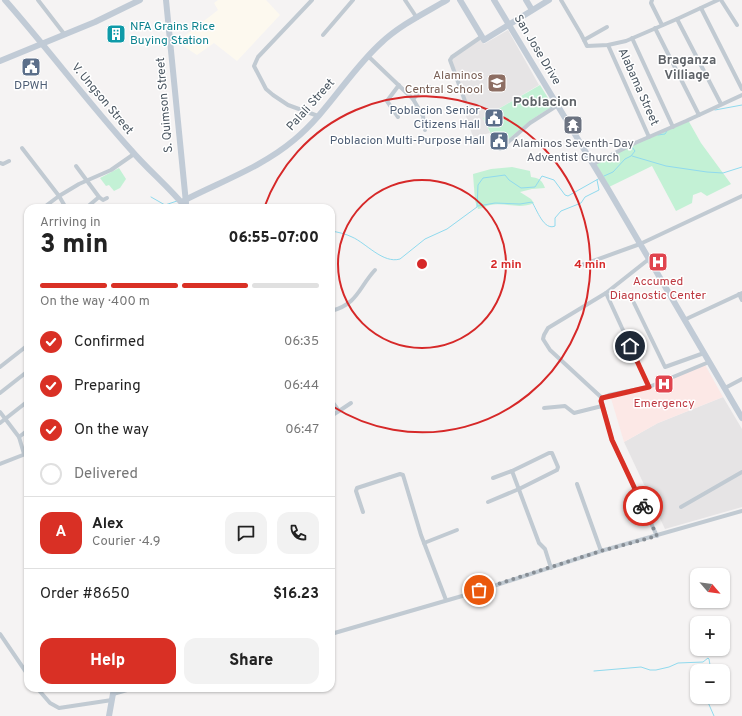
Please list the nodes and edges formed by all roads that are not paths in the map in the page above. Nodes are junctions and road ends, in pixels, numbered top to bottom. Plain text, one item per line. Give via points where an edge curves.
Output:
1 (5, 0) edge
2 (38, 0) edge
3 (140, 0) edge
4 (166, 0) edge
5 (312, 0) edge
6 (353, 0) edge
7 (405, 0) edge
8 (447, 0) edge
9 (460, 0) edge
10 (494, 0) edge
11 (526, 0) edge
12 (549, 0) edge
13 (560, 0) edge
14 (652, 0) edge
15 (718, 0) edge
16 (721, 0) edge
17 (701, 8) junction
18 (532, 10) junction
19 (417, 18) junction
20 (677, 19) junction
21 (509, 24) junction
22 (662, 25) junction
23 (737, 25) dead end
24 (607, 27) dead end
25 (655, 28) junction
26 (64, 35) junction
27 (323, 35) dead end
28 (481, 37) junction
29 (632, 38) junction
30 (584, 40) junction
31 (43, 43) junction
32 (608, 46) junction
33 (368, 56) junction
34 (0, 61) edge
35 (399, 85) junction
36 (430, 87) dead end
37 (742, 89) edge
38 (742, 95) edge
39 (413, 100) junction
40 (465, 101) dead end
41 (721, 104) junction
42 (558, 105) junction
43 (699, 115) junction
44 (318, 116) junction
45 (398, 117) dead end
46 (673, 127) junction
47 (425, 130) dead end
48 (649, 137) junction
49 (22, 148) dead end
50 (500, 148) dead end
51 (134, 154) junction
52 (9, 160) dead end
53 (0, 163) edge
54 (593, 164) junction
55 (76, 166) dead end
56 (86, 180) junction
57 (59, 196) junction
58 (742, 196) edge
59 (98, 197) junction
60 (107, 198) dead end
61 (185, 200) junction
62 (48, 204) edge
63 (64, 204) edge
64 (90, 204) edge
65 (183, 204) edge
66 (186, 204) edge
67 (640, 244) junction
68 (649, 259) junction
69 (582, 265) dead end
70 (375, 270) dead end
71 (606, 292) junction
72 (740, 293) edge
73 (742, 300) edge
74 (634, 303) dead end
75 (335, 309) edge
76 (684, 320) junction
77 (24, 348) edge
78 (704, 353) junction
79 (709, 362) junction
80 (0, 367) edge
81 (24, 374) edge
82 (742, 379) edge
83 (649, 387) junction
84 (725, 388) junction
85 (0, 393) edge
86 (602, 398) junction
87 (351, 403) dead end
88 (24, 404) edge
89 (335, 406) edge
90 (602, 406) junction
91 (544, 408) dead end
92 (339, 411) junction
93 (0, 412) edge
94 (335, 414) edge
95 (742, 418) edge
96 (6, 419) junction
97 (0, 423) edge
98 (24, 433) edge
99 (19, 437) junction
100 (24, 448) edge
101 (24, 454) edge
102 (0, 464) edge
103 (512, 471) junction
104 (742, 472) edge
105 (493, 478) dead end
106 (577, 484) dead end
107 (519, 489) junction
108 (488, 502) dead end
109 (681, 507) dead end
110 (742, 510) edge
111 (363, 512) dead end
112 (457, 530) dead end
113 (657, 536) junction
114 (424, 543) junction
115 (601, 551) junction
116 (551, 568) junction
117 (446, 600) junction
118 (335, 633) edge
119 (0, 634) edge
120 (24, 668) edge
121 (40, 692) edge
122 (113, 694) edge
123 (109, 716) edge

1 - 31 street, V. Ungson Street
2 - 26 street
3 - 26 street
4 - 61 street, S. Quimson Street
5 - 44 street via 258,57 254,66 264,87 273,95 288,105
6 - 27 street
7 - 19 street
8 - 19 street, Palali Street
9 - 28 street
10 - 21 street, San Jose Drive
11 - 18 street
12 - 18 street
13 - 30 street
14 - 22 street via 651,3
15 - 17 street
16 - 23 street
17 - 20 street
17 - 37 street
18 - 21 street
19 - 33 street, Palali Street via 387,37
20 - 22 street
20 - 41 street
21 - 28 street via 485,40
21 - 42 street, San Jose Drive
22 - 25 street
24 - 30 street
25 - 29 street
25 - 43 street
26 - 31 street
28 - 40 street via 450,60
29 - 32 street
29 - 46 street
30 - 32 street via 587,46
31 - 34 street
31 - 51 street, V. Ungson Street
32 - 48 street, Alabama Street
33 - 35 street
33 - 44 street, Palali Street
35 - 39 street
35 - 45 street via 387,101
36 - 39 street
38 - 41 street
39 - 47 street via 423,116
41 - 43 street
42 - 50 street via 530,123
42 - 54 street, San Jose Drive
43 - 46 street
44 - 61 street, Palali Street via 295,139 265,161
46 - 48 street
48 - 54 street
49 - 57 street
51 - 56 street via 111,170
51 - 65 street, V. Ungson Street
52 - 53 street
54 - 67 street, San Jose Drive
55 - 56 street
56 - 57 street
56 - 59 street
57 - 62 street
57 - 63 street
58 - 67 street
59 - 60 street via 103,200
59 - 64 street
61 - 66 street, S. Quimson Street
67 - 68 street, San Jose Drive
67 - 69 street
68 - 71 street
68 - 76 street, San Jose Drive
70 - 75 street via 355,299
71 - 83 street
71 - 86 street via 552,326 544,335 550,350
72 - 73 street
72 - 76 street
74 - 78 street via 665,367
76 - 78 street, San Jose Drive
77 - 80 street
78 - 79 street, San Jose Drive
79 - 83 street
79 - 84 street, San Jose Drive
81 - 85 street
82 - 84 street
83 - 86 street
84 - 95 street, San Jose Drive
86 - 90 street
87 - 92 street
88 - 96 street
89 - 92 street
90 - 91 street via 574,413 565,406
90 - 113 street via 612,440
92 - 94 street
93 - 96 street
96 - 97 street
96 - 99 street
98 - 99 street
99 - 100 street
101 - 102 street
103 - 105 street
103 - 107 street
103 - 107 street via 550,452 558,466 557,470
104 - 109 street
106 - 115 street
107 - 108 street
107 - 116 street
110 - 113 street
111 - 114 street via 357,488 402,474
112 - 114 street
113 - 115 street
114 - 117 street
115 - 116 street
116 - 117 street
117 - 118 street
119 - 120 street
121 - 122 street via 50,703 59,708
122 - 123 street

